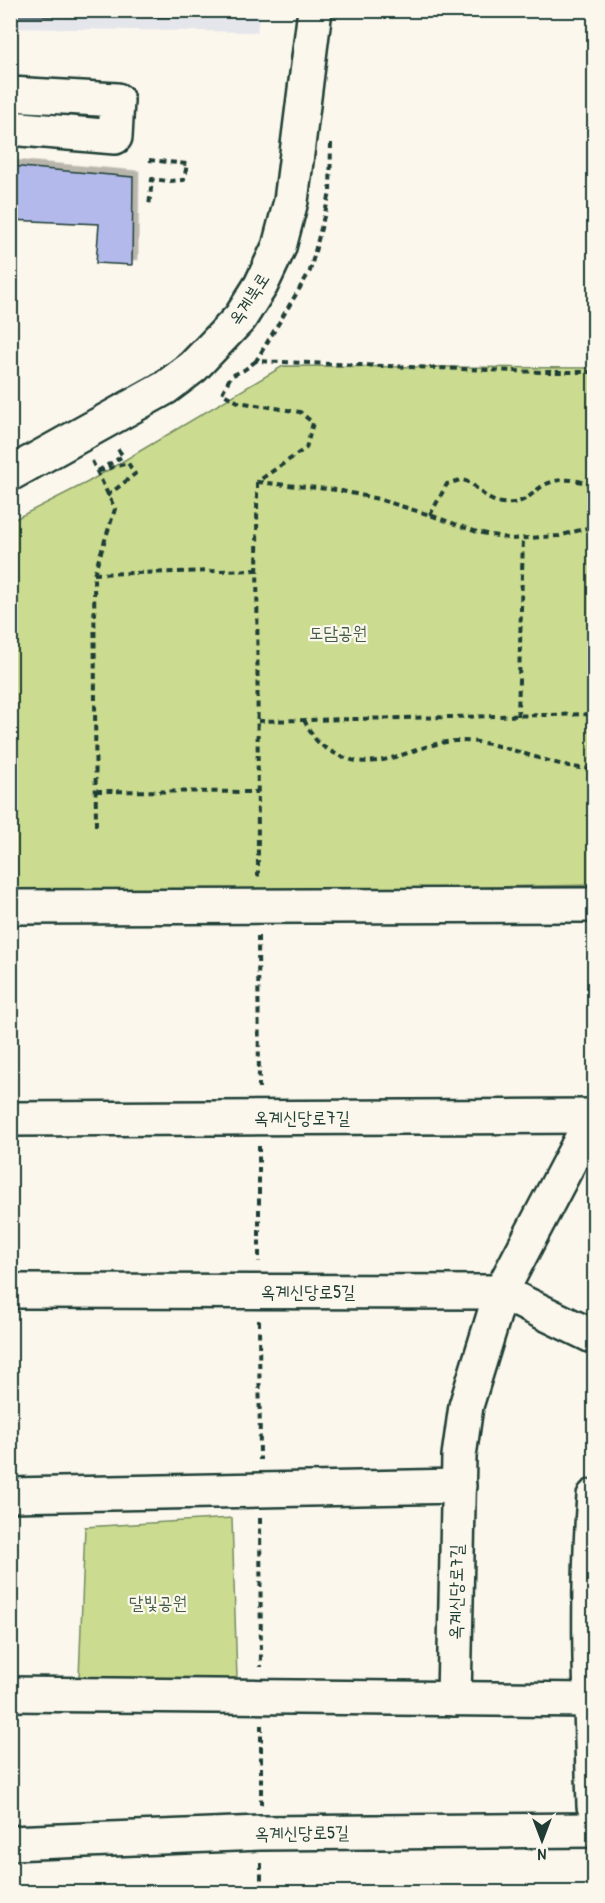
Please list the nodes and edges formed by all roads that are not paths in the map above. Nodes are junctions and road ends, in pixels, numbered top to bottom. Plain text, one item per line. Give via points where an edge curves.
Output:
1 (315, 10) edge
2 (10, 94) edge
3 (10, 128) edge
4 (10, 474) edge
5 (594, 905) edge
6 (10, 907) edge
7 (594, 1116) edge
8 (10, 1119) edge
9 (10, 1292) edge
10 (501, 1292) junction
11 (594, 1337) edge
12 (459, 1486) junction
13 (10, 1495) edge
14 (594, 1497) edge
15 (10, 1694) edge
16 (454, 1699) junction
17 (591, 1700) junction
18 (594, 1806) edge
19 (594, 1830) edge
20 (10, 1844) edge

1 - 4 street, 옥계북로 via 291,201 279,247 240,318 193,367 85,445
2 - 3 street via 117,100 115,137
5 - 6 street
7 - 8 street, 옥계신당로7길
7 - 10 street, 옥계신당로7길
9 - 10 street, 옥계신당로5길
10 - 11 street, 옥계신당로5길
10 - 12 street, 옥계신당로7길 via 466,1406
12 - 13 street
12 - 16 street, 옥계신당로7길
14 - 17 street
15 - 16 street
16 - 17 street
17 - 18 street
19 - 20 street, 옥계신당로5길 via 261,1833

